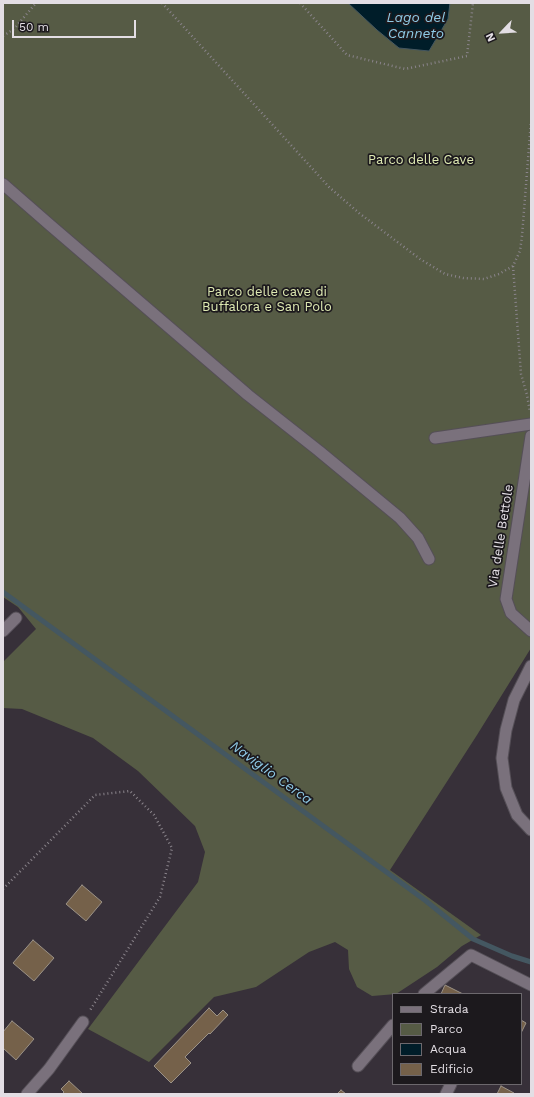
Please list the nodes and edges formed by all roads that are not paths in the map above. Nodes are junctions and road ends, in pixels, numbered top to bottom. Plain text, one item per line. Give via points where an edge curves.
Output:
1 (3, 184) edge
2 (531, 424) edge
3 (531, 436) edge
4 (435, 438) dead end
5 (429, 559) dead end
6 (16, 618) dead end
7 (3, 631) edge
8 (531, 631) edge
9 (531, 666) edge
10 (531, 830) edge
11 (531, 985) edge
12 (425, 993) edge
13 (83, 1022) road end
14 (392, 1026) edge
15 (358, 1066) dead end
16 (450, 1085) edge
17 (27, 1094) edge
18 (446, 1094) edge

1 - 5 street via 242,390 400,518 418,538
2 - 4 street
3 - 8 street, Via delle Bettole via 506,599 511,613
6 - 7 street
9 - 10 street via 514,700 502,758 506,788 517,815
11 - 12 street via 471,956
13 - 17 street via 49,1069
14 - 15 street
16 - 18 street

